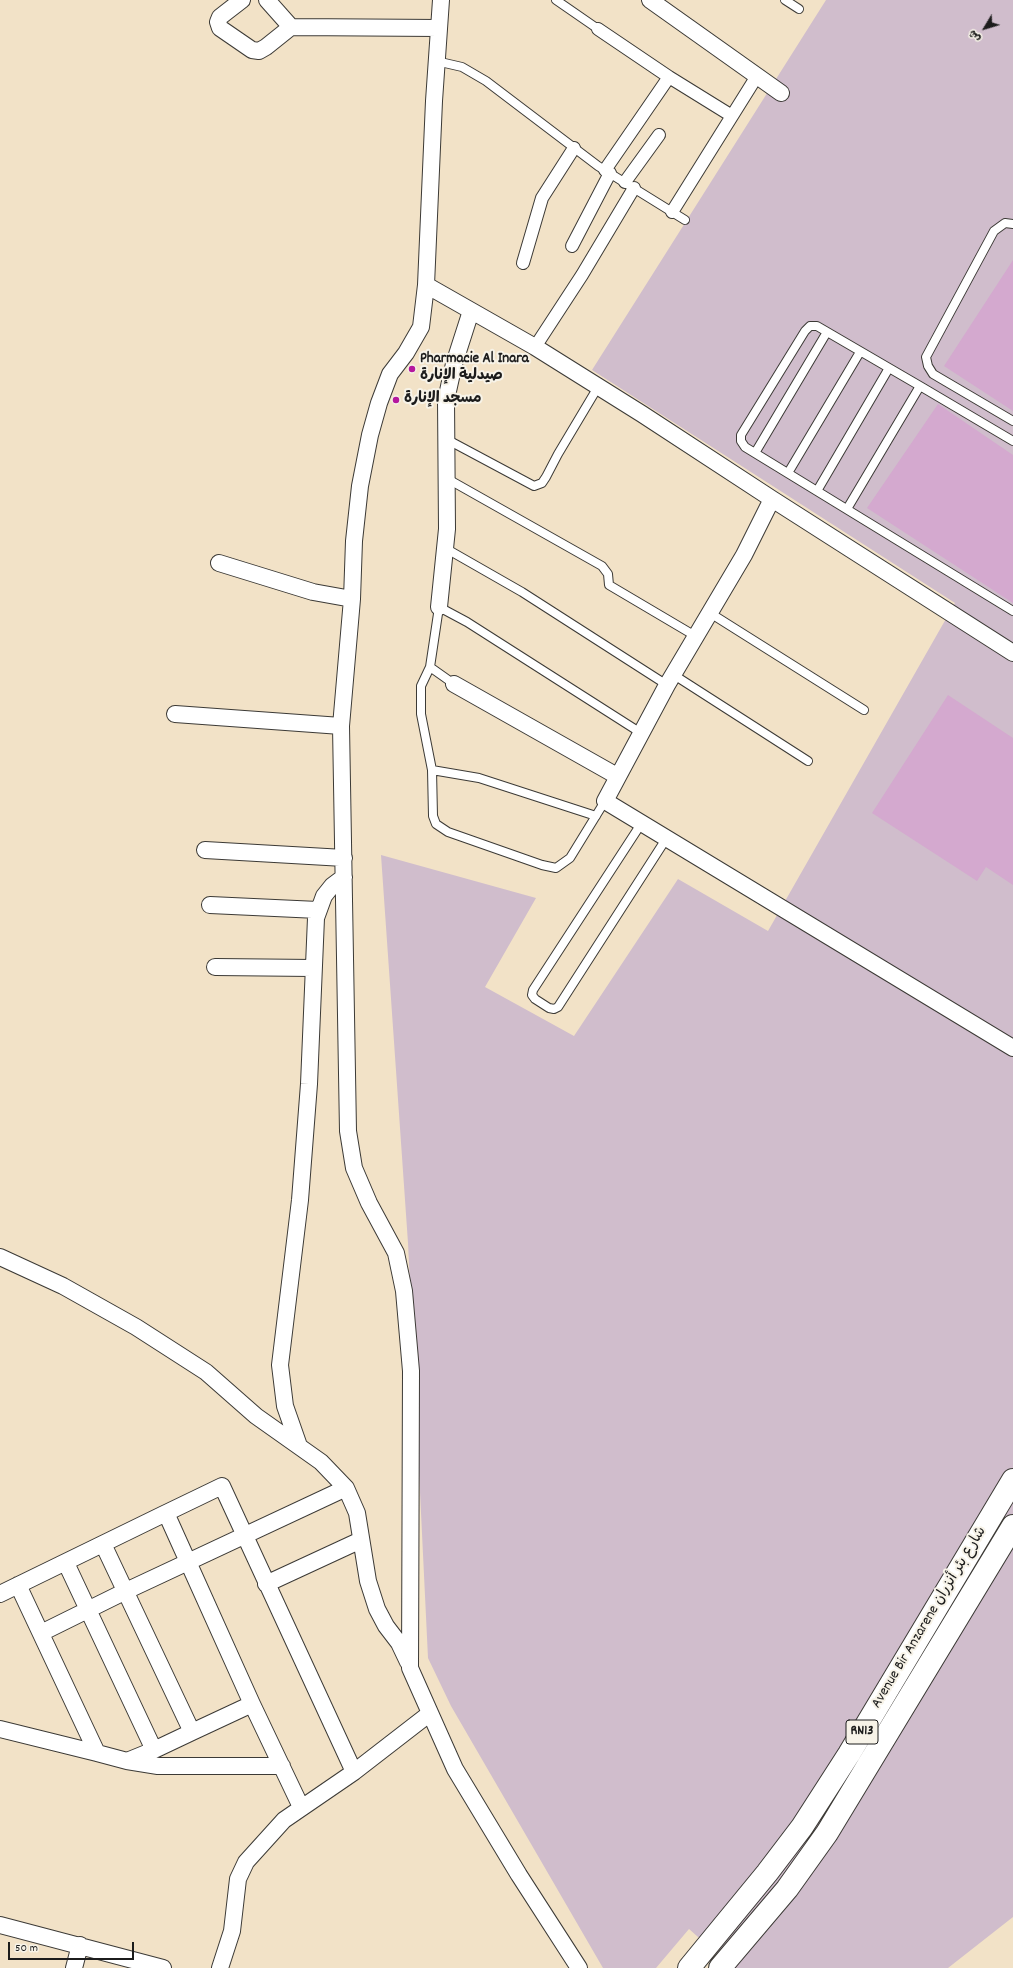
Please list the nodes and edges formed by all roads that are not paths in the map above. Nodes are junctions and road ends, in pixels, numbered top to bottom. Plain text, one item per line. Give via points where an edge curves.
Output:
1 (242, 0) edge
2 (267, 0) edge
3 (441, 0) edge
4 (556, 0) edge
5 (650, 0) edge
6 (785, 0) edge
7 (799, 9) dead end
8 (291, 27) junction
9 (438, 28) junction
10 (598, 29) joint
11 (436, 61) junction
12 (757, 76) junction
13 (669, 77) junction
14 (781, 93) dead end
15 (732, 116) junction
16 (659, 136) dead end
17 (574, 148) junction
18 (608, 172) junction
19 (630, 185) junction
20 (672, 212) junction
21 (685, 220) dead end
22 (1013, 224) edge
23 (572, 246) dead end
24 (523, 263) dead end
25 (426, 285) junction
26 (471, 311) junction
27 (827, 332) junction
28 (535, 347) junction
29 (860, 352) junction
30 (889, 368) junction
31 (920, 386) junction
32 (598, 387) junction
33 (1013, 421) edge
34 (446, 439) junction
35 (1013, 441) edge
36 (755, 453) junction
37 (788, 473) junction
38 (446, 478) junction
39 (817, 491) junction
40 (772, 500) junction
41 (847, 509) junction
42 (445, 548) junction
43 (219, 563) dead end
44 (352, 599) junction
45 (438, 607) junction
46 (1013, 611) edge
47 (710, 613) junction
48 (697, 637) junction
49 (1013, 653) edge
50 (430, 667) junction
51 (671, 680) junction
52 (454, 684) joint
53 (864, 710) dead end
54 (175, 714) dead end
55 (341, 726) junction
56 (641, 733) junction
57 (808, 761) dead end
58 (432, 770) junction
59 (617, 776) junction
60 (605, 801) junction
61 (596, 816) junction
62 (641, 824) junction
63 (666, 839) junction
64 (205, 850) dead end
65 (344, 858) junction
66 (344, 877) junction
67 (210, 905) dead end
68 (318, 910) junction
69 (215, 968) dead end
70 (313, 968) junction
71 (1013, 1048) edge
72 (0, 1257) edge
73 (299, 1446) junction
74 (1013, 1480) edge
75 (346, 1488) junction
76 (166, 1513) junction
77 (1013, 1526) edge
78 (245, 1536) junction
79 (361, 1540) junction
80 (103, 1544) junction
81 (188, 1562) junction
82 (66, 1563) junction
83 (266, 1584) junction
84 (18, 1585) junction
85 (126, 1591) junction
86 (0, 1594) edge
87 (88, 1610) junction
88 (41, 1633) junction
89 (410, 1668) junction
90 (252, 1704) junction
91 (429, 1714) junction
92 (0, 1729) edge
93 (192, 1732) junction
94 (154, 1750) junction
95 (97, 1753) junction
96 (127, 1760) junction
97 (282, 1766) junction
98 (354, 1772) junction
99 (301, 1807) junction
100 (0, 1925) edge
101 (80, 1945) junction
102 (74, 1968) edge
103 (163, 1968) edge
104 (220, 1968) edge
105 (579, 1968) edge
106 (689, 1968) edge
107 (720, 1968) edge

1 - 8 street via 220,17 218,22 220,28 252,50 259,51 266,47
2 - 8 street
3 - 9 street
4 - 10 lane
5 - 12 street
6 - 7 lane
8 - 9 street
9 - 11 street
10 - 13 street
11 - 17 lane via 462,67 486,81
11 - 25 street
12 - 14 street
12 - 15 street
13 - 15 street
13 - 18 street
15 - 20 street
16 - 19 street
17 - 18 lane
17 - 24 street via 542,198
18 - 19 lane
18 - 23 street
19 - 20 lane
19 - 28 street via 582,275
20 - 21 lane
22 - 33 lane via 1005,224 994,231 926,357 933,374
25 - 26 street
25 - 44 street via 421,327 390,374 370,435 360,486 354,542
26 - 28 street
26 - 34 street via 454,364 446,400
27 - 29 lane
27 - 36 lane
27 - 36 lane via 817,326 810,326 805,331 745,428 741,441
28 - 32 street
29 - 30 lane
29 - 37 lane
30 - 31 lane
30 - 39 lane
31 - 35 lane
31 - 41 lane
32 - 34 lane via 546,477 542,483 534,486
32 - 40 street
34 - 38 street
36 - 37 lane
37 - 39 lane
38 - 42 street
38 - 48 lane via 602,566 608,574 609,585
39 - 41 lane
40 - 47 street
40 - 49 street
41 - 46 lane
42 - 45 street
42 - 51 lane
43 - 44 street via 313,592
44 - 55 street
45 - 50 lane
45 - 56 lane via 468,622
47 - 48 street
47 - 53 lane
48 - 51 street
50 - 52 lane
50 - 58 lane via 421,686 422,714
51 - 56 street
51 - 57 lane
52 - 59 street
54 - 55 street
55 - 65 street
56 - 59 street
58 - 61 lane via 479,778
58 - 61 lane via 434,816 440,829 542,865 556,868 570,858
59 - 60 street
60 - 61 lane
60 - 62 street
62 - 63 street
62 - 63 lane via 533,990 532,995 535,999 549,1008 554,1010 558,1007
63 - 71 street
64 - 65 street
65 - 66 street
66 - 68 street via 324,896
66 - 89 street via 348,1131 354,1168 369,1203 396,1252 404,1290 409,1342
67 - 68 street
68 - 70 street
69 - 70 street
70 - 73 street via 309,1084 300,1200 280,1365 284,1406
72 - 73 street via 63,1286 206,1372 256,1416
73 - 75 street via 322,1462
74 - 106 main road, Avenue Bir Anzarene شارع بئر أنزران / RN13 via 849,1754 802,1827 767,1874
75 - 78 street
75 - 79 street via 357,1513
76 - 78 street via 222,1486
76 - 80 street
76 - 81 street
77 - 107 main road, Avenue Bir Anzarene شارع بئر أنزران / RN13 via 827,1833 787,1889
78 - 81 street
78 - 83 street
79 - 83 street
79 - 89 street via 368,1581 377,1609 399,1643
80 - 82 street
80 - 85 street
81 - 85 street
81 - 90 street
82 - 84 street
82 - 87 street
83 - 98 street
84 - 86 street
84 - 88 street
85 - 87 street
85 - 93 street
87 - 88 street
87 - 94 street
88 - 95 street
89 - 91 street
90 - 93 street
90 - 97 street
91 - 98 street
91 - 105 street via 454,1769
92 - 95 street
93 - 94 street
94 - 96 street
95 - 96 street
96 - 97 street via 158,1766
97 - 99 street
98 - 99 street
99 - 104 street via 284,1820 246,1862 238,1879 232,1931
100 - 101 street
101 - 102 street
101 - 103 street

